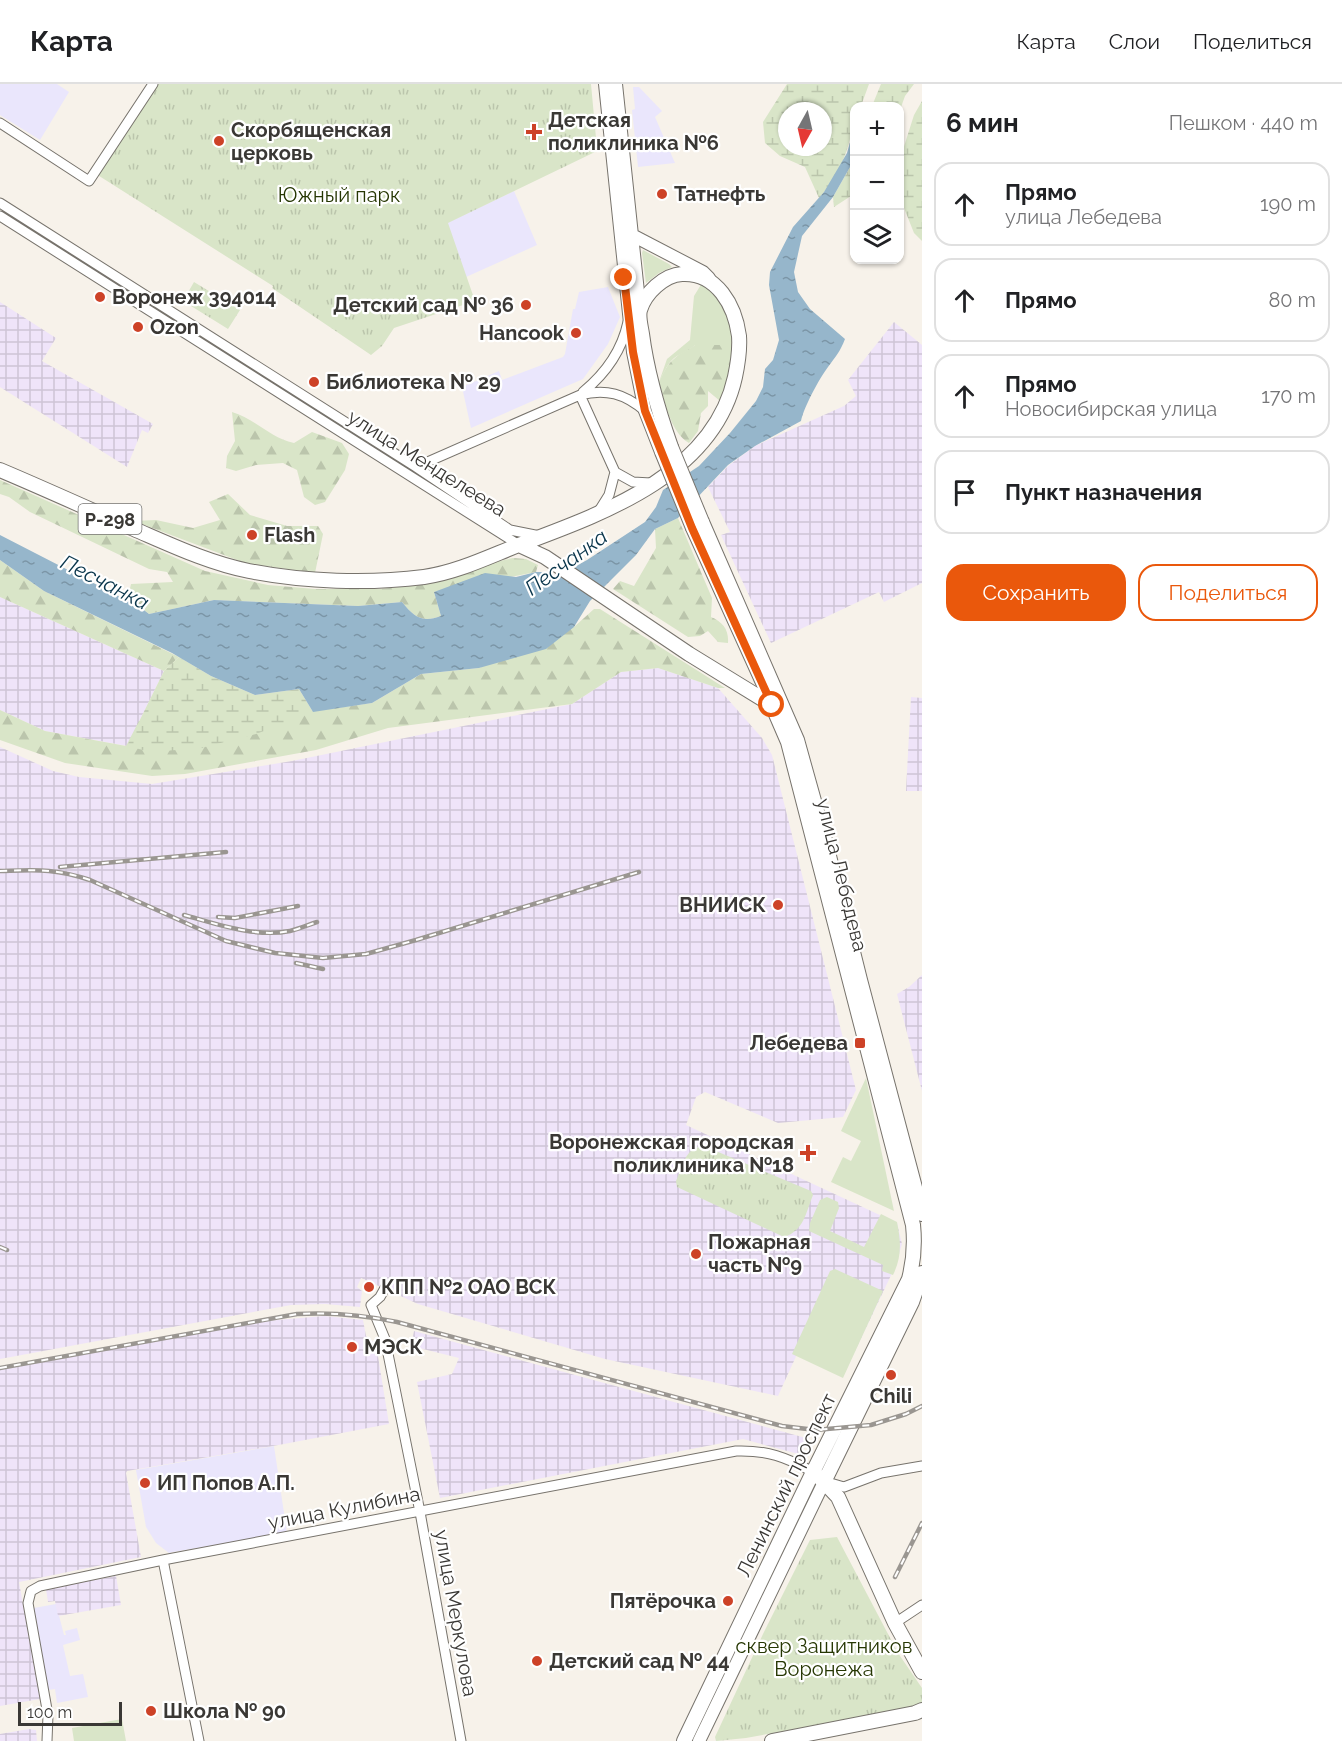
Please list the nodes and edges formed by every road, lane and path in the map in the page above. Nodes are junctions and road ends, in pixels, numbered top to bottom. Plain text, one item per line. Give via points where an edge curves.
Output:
1 (153, 84) edge
2 (604, 84) edge
3 (616, 84) edge
4 (0, 123) edge
5 (0, 203) edge
6 (0, 216) edge
7 (632, 235) junction
8 (712, 281) junction
9 (634, 314) junction
10 (244, 358) junction
11 (238, 367) junction
12 (580, 395) junction
13 (645, 411) junction
14 (666, 449) junction
15 (416, 467) junction
16 (0, 470) edge
17 (615, 472) junction
18 (656, 482) junction
19 (597, 514) junction
20 (697, 525) junction
21 (510, 530) junction
22 (543, 537) junction
23 (524, 544) junction
24 (772, 705) junction
25 (922, 1214) edge
26 (915, 1244) joint
27 (922, 1273) edge
28 (385, 1288) dead end
29 (922, 1466) edge
30 (813, 1472) junction
31 (824, 1482) junction
32 (420, 1512) junction
33 (164, 1560) junction
34 (922, 1605) edge
35 (895, 1623) junction
36 (922, 1672) edge
37 (920, 1712) edge
38 (47, 1741) edge
39 (199, 1741) edge
40 (461, 1741) edge
41 (684, 1741) edge
42 (699, 1741) edge
43 (772, 1741) edge

1 - 4 street via 88,181
2 - 9 main road
3 - 7 main road
5 - 10 street, улица Менделеева
6 - 11 street, улица Менделеева
7 - 8 main road via 703,272
7 - 9 main road
8 - 9 highway via 689,275 670,277 652,290
8 - 18 highway via 730,306 739,335 740,354 733,388 725,410 701,444
9 - 12 street via 615,355 601,376
9 - 13 main road via 638,379
9 - 14 highway
10 - 11 street
10 - 15 street, улица Менделеева
11 - 23 street, улица Менделеева
12 - 13 street via 600,391 617,394
12 - 15 street
12 - 17 street
13 - 14 main road
14 - 20 highway, bridge
15 - 21 street, улица Менделеева
16 - 23 highway, Р-298 via 197,555 268,574 359,581 425,577
17 - 18 street via 633,482
17 - 19 street via 609,495
18 - 19 highway
19 - 22 highway
20 - 24 main road, улица Лебедева
20 - 25 highway, улица Лебедева via 797,740
21 - 22 street, улица Менделеева
21 - 23 street, улица Менделеева
22 - 23 highway
23 - 24 highway, улица Менделеева
24 - 26 highway, улица Лебедева via 788,742
26 - 30 highway, Ленинский проспект via 909,1279
27 - 31 highway, Ленинский проспект via 912,1302
28 - 32 street, улица Меркулова via 371,1305 385,1339
29 - 31 street via 881,1473 844,1487
30 - 31 highway
30 - 32 street, улица Кулибина via 777,1455 736,1451
30 - 41 highway, Ленинский проспект
31 - 35 highway via 838,1497
31 - 42 main road, Ленинский проспект
32 - 33 street, улица Кулибина
32 - 40 street, улица Меркулова
33 - 38 street, улица Кулибина via 31,1591 28,1604 48,1715
33 - 39 street
34 - 35 street
35 - 36 highway
37 - 43 highway

